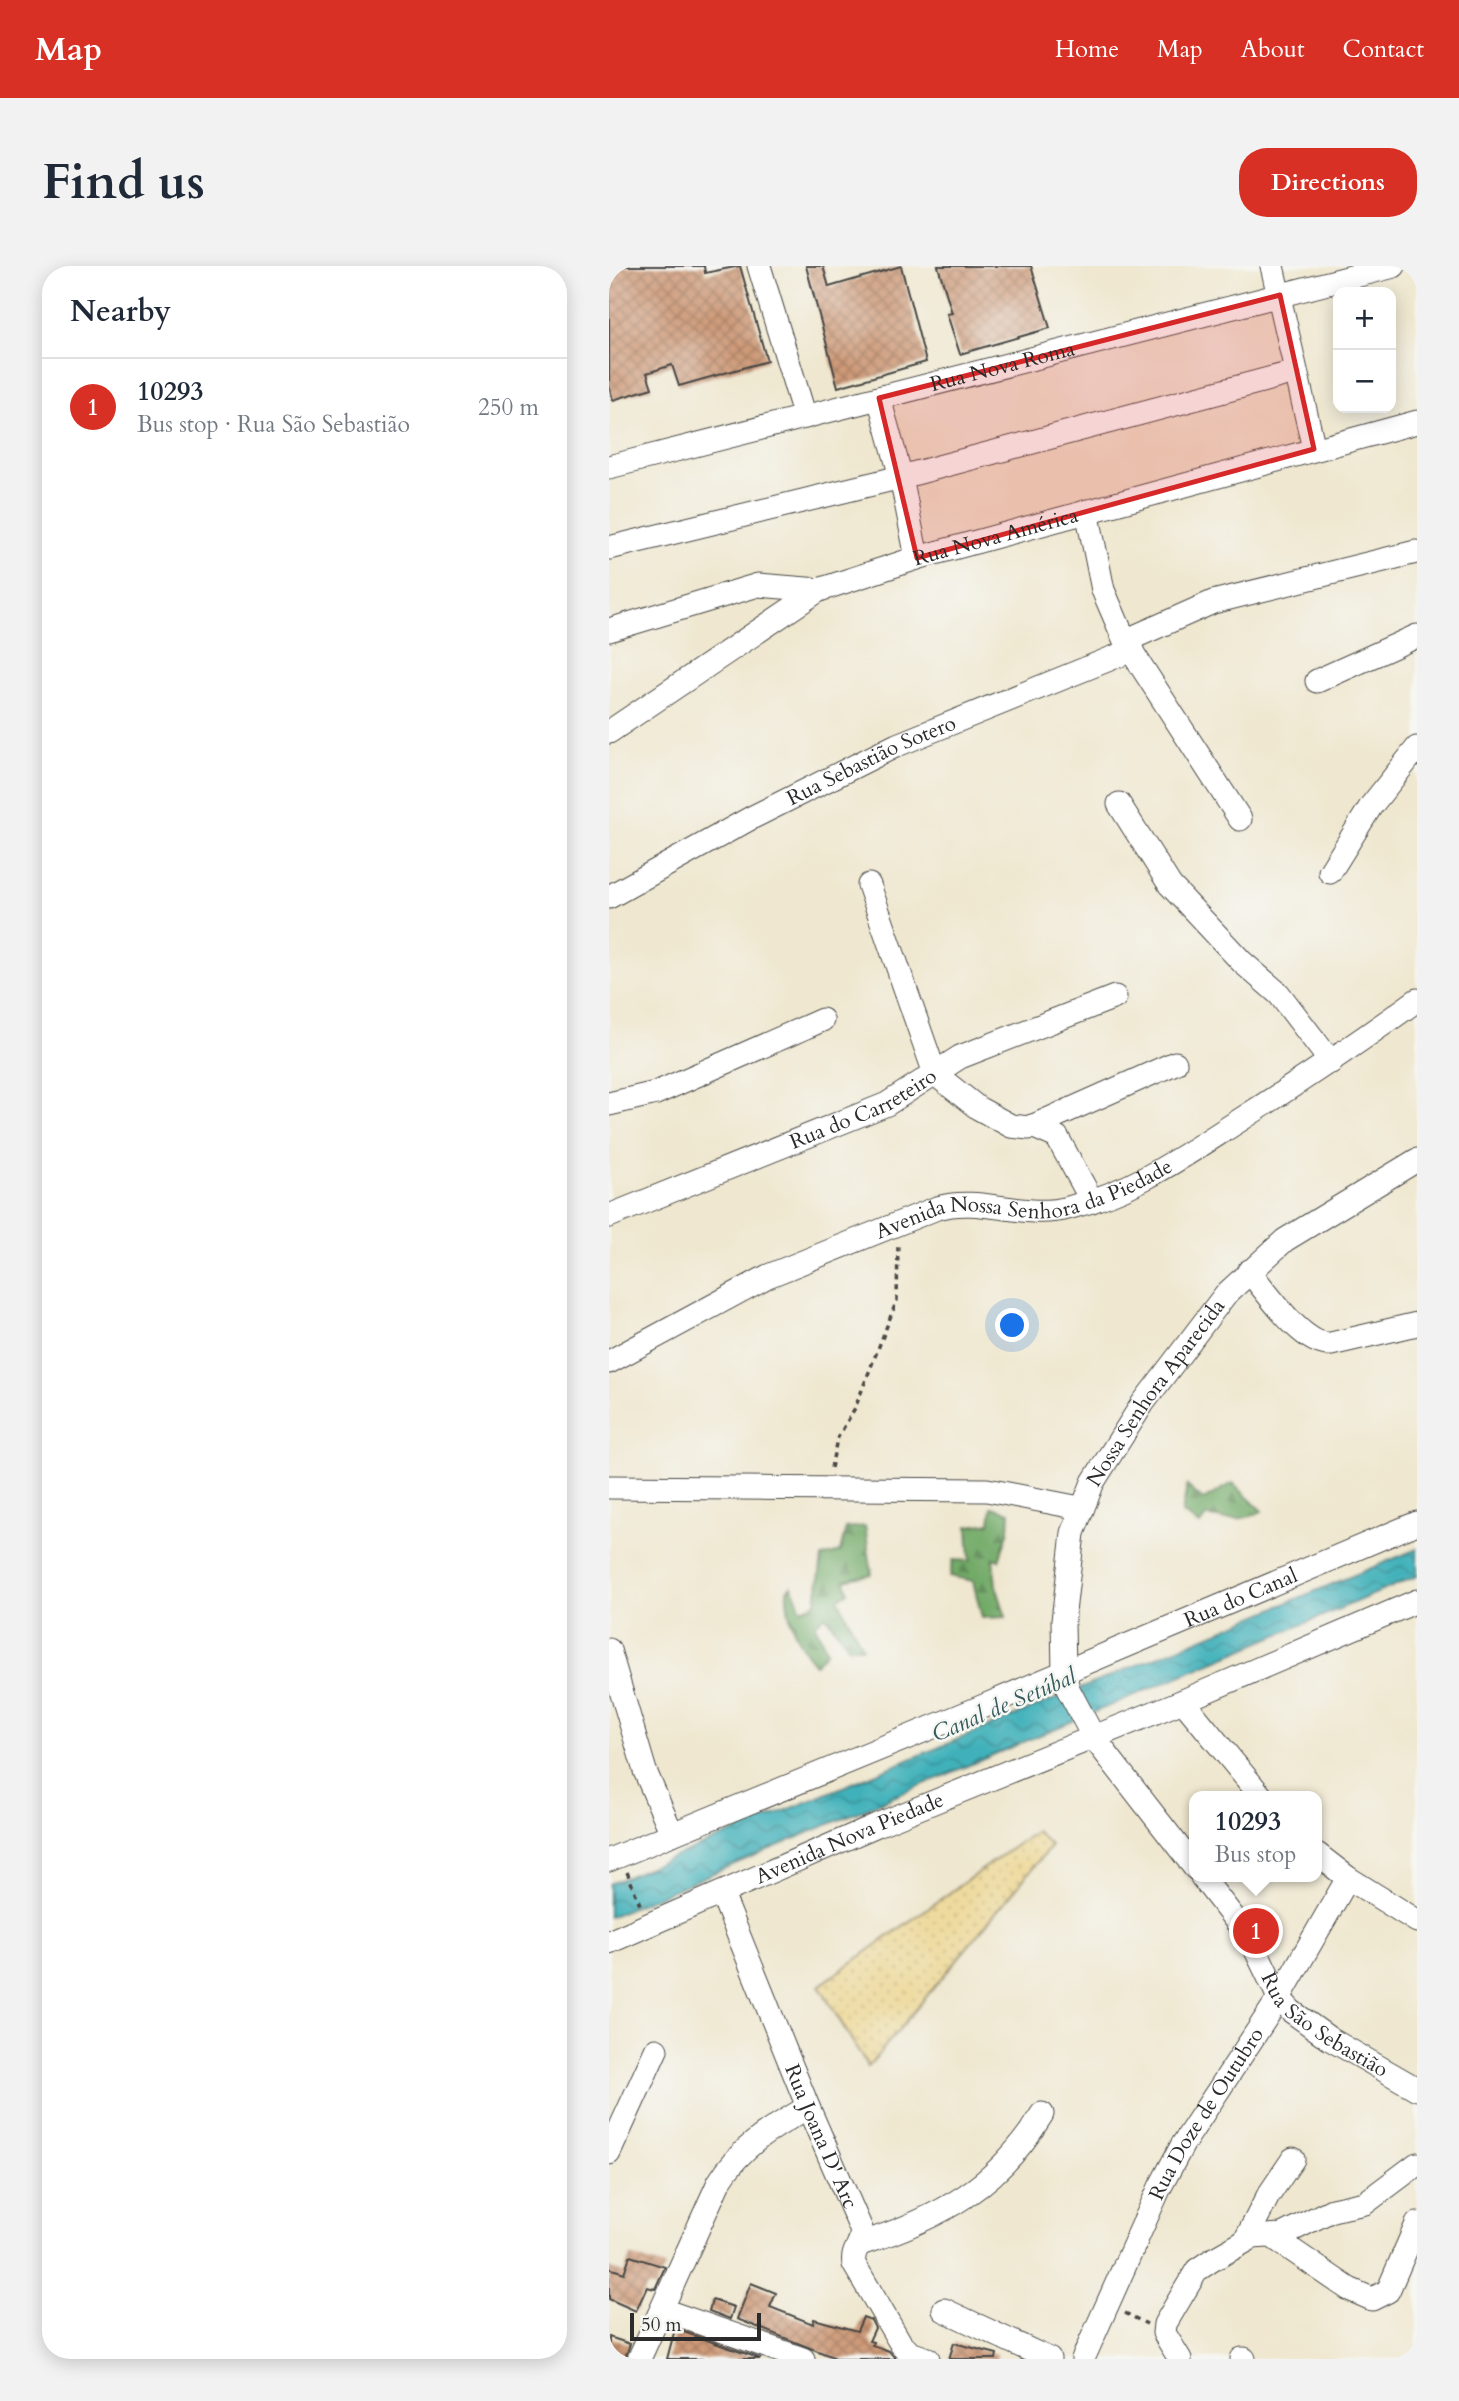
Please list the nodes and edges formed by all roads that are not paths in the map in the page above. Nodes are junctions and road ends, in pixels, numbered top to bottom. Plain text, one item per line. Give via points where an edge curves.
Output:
1 (759, 266) edge
2 (1272, 266) edge
3 (1394, 266) edge
4 (1280, 295) junction
5 (1295, 372) junction
6 (879, 398) junction
7 (805, 417) junction
8 (1417, 422) edge
9 (1314, 449) junction
10 (609, 467) edge
11 (901, 477) junction
12 (1087, 512) junction
13 (609, 548) edge
14 (1416, 552) edge
15 (917, 558) junction
16 (819, 590) junction
17 (609, 630) edge
18 (1417, 636) edge
19 (1129, 645) junction
20 (1318, 681) dead end
21 (609, 732) edge
22 (1417, 748) edge
23 (1119, 804) dead end
24 (1240, 819) dead end
25 (1330, 872) dead end
26 (869, 885) dead end
27 (609, 897) edge
28 (1115, 997) dead end
29 (1417, 1000) edge
30 (822, 1020) dead end
31 (1331, 1062) junction
32 (1175, 1063) dead end
33 (935, 1074) junction
34 (609, 1104) edge
35 (1032, 1126) junction
36 (1417, 1160) edge
37 (1092, 1201) junction
38 (609, 1216) edge
39 (1249, 1271) junction
40 (1417, 1324) edge
41 (609, 1362) edge
42 (609, 1487) edge
43 (1080, 1508) junction
44 (1417, 1523) edge
45 (1417, 1601) edge
46 (609, 1650) edge
47 (1066, 1681) junction
48 (1183, 1701) junction
49 (1089, 1730) junction
50 (1257, 1791) edge
51 (672, 1835) junction
52 (1322, 1858) edge
53 (609, 1860) edge
54 (1189, 1860) edge
55 (1349, 1878) junction
56 (1206, 1882) edge
57 (722, 1894) junction
58 (1417, 1921) edge
59 (609, 1942) edge
60 (1279, 1998) junction
61 (656, 2050) dead end
62 (1417, 2089) edge
63 (808, 2107) junction
64 (1042, 2114) dead end
65 (609, 2153) edge
66 (1293, 2159) dead end
67 (1417, 2164) edge
68 (1417, 2224) edge
69 (1273, 2237) junction
70 (1245, 2241) junction
71 (860, 2244) junction
72 (663, 2310) junction
73 (944, 2310) dead end
74 (923, 2358) edge
75 (639, 2359) edge
76 (803, 2359) edge
77 (1049, 2359) edge
78 (1083, 2359) edge
79 (1179, 2359) edge

1 - 7 street
2 - 4 street
3 - 4 street, Rua Nova Roma
4 - 5 street
4 - 6 street, Rua Nova Roma
5 - 9 street
5 - 11 street
6 - 7 street, Rua Nova Roma
6 - 11 street
7 - 10 street, Rua Nova Roma
8 - 9 street, Rua Nova América
9 - 12 street, Rua Nova América
11 - 13 street
11 - 15 street
12 - 15 street, Rua Nova América
12 - 19 street via 1103,590
14 - 19 street, Rua Sebastião Sotero via 1213,602
15 - 16 street, Rua Nova América
16 - 17 street via 758,585
16 - 21 street, Rua Nova América
18 - 20 street
19 - 24 street
19 - 27 street, Rua Sebastião Sotero via 897,746 751,818
22 - 25 street via 1371,806
23 - 31 street via 1170,885 1242,962 1279,994
26 - 33 street
28 - 33 street, Rua do Carreteiro via 966,1054
29 - 31 street, Avenida Nossa Senhora da Piedade
30 - 34 street via 656,1093
31 - 37 street, Avenida Nossa Senhora da Piedade via 1143,1182
32 - 35 street
33 - 35 street via 1006,1124
33 - 38 street, Rua do Carreteiro via 887,1104
35 - 37 street via 1057,1137
36 - 39 street, Nossa Senhora Aparecida via 1303,1227
37 - 41 street, Avenida Nossa Senhora da Piedade via 1039,1213 956,1202 768,1276
39 - 40 street via 1299,1329 1318,1344
39 - 43 street, Nossa Senhora Aparecida via 1188,1340
42 - 43 street via 987,1490
43 - 47 street, Nossa Senhora Aparecida via 1067,1577
44 - 47 street, Rua do Canal
45 - 48 street
46 - 51 street via 645,1771
47 - 49 street, Nossa Senhora Aparecida
47 - 51 street
48 - 49 street
48 - 50 street
49 - 54 street
49 - 57 street, Avenida Nova Piedade
51 - 53 street
52 - 55 street
55 - 58 street
55 - 60 street, Rua Doze de Outubro
56 - 60 street, Rua São Sebastião via 1251,1940
57 - 59 street, Avenida Nova Piedade
57 - 63 street, Rua Joana D' Arc
60 - 62 street, Rua São Sebastião via 1331,2039
60 - 78 street, Rua Doze de Outubro via 1183,2144
61 - 65 street
63 - 71 street, Rua Joana D' Arc via 861,2229
63 - 72 street via 762,2134 731,2161
64 - 71 street via 1007,2163 986,2183 920,2222
66 - 70 street
67 - 69 street via 1365,2203 1332,2210
68 - 69 street via 1388,2291 1378,2298 1365,2297
69 - 70 street
70 - 79 street via 1197,2270 1170,2314 1164,2333
71 - 74 street, Rua Joana D' Arc via 853,2254 854,2264 901,2344
72 - 75 street
72 - 76 street
73 - 77 street

